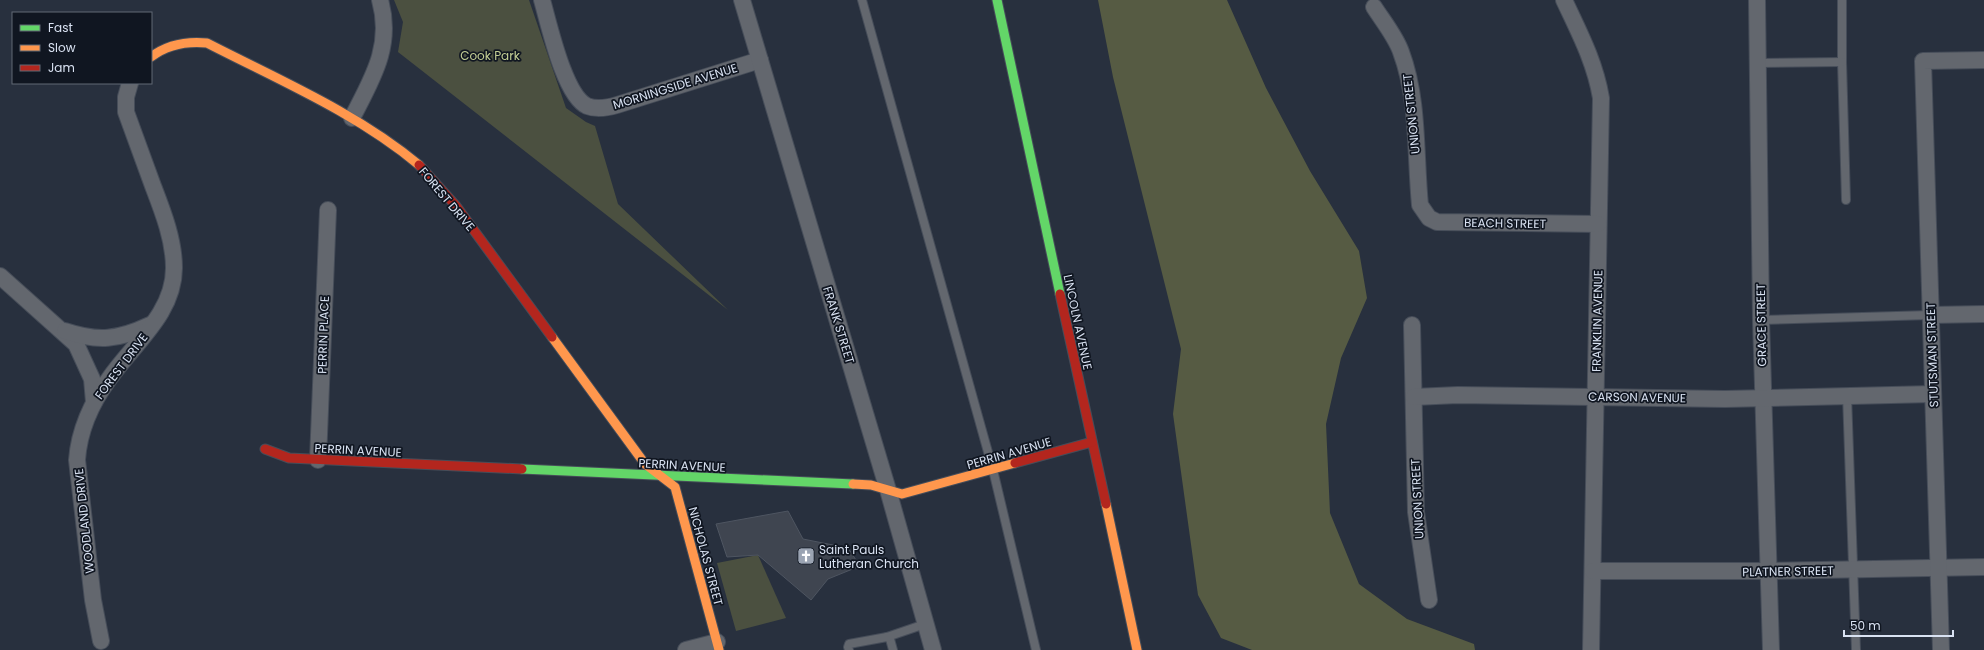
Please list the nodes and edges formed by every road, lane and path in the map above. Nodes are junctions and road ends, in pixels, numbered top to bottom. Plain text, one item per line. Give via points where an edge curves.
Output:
1 (380, 0) edge
2 (542, 0) edge
3 (742, 0) edge
4 (862, 0) edge
5 (996, 0) edge
6 (1564, 0) edge
7 (1757, 0) edge
8 (1842, 0) edge
9 (1374, 7) dead end
10 (152, 56) edge
11 (760, 60) junction
12 (1984, 60) edge
13 (1842, 62) junction
14 (1758, 64) junction
15 (130, 84) edge
16 (352, 118) junction
17 (1846, 200) dead end
18 (1420, 204) joint
19 (328, 210) dead end
20 (1598, 224) junction
21 (0, 276) edge
22 (1984, 314) edge
23 (1930, 315) junction
24 (1761, 320) junction
25 (153, 324) junction
26 (1412, 325) dead end
27 (64, 331) junction
28 (1933, 394) junction
29 (1847, 395) junction
30 (1596, 396) junction
31 (1414, 397) junction
32 (1763, 398) junction
33 (94, 402) junction
34 (1092, 442) junction
35 (265, 449) dead end
36 (318, 460) junction
37 (993, 470) junction
38 (660, 475) junction
39 (888, 490) junction
40 (1984, 567) edge
41 (1938, 568) junction
42 (1853, 570) junction
43 (1593, 571) junction
44 (1769, 571) junction
45 (1429, 600) dead end
46 (925, 624) junction
47 (887, 637) junction
48 (102, 641) dead end
49 (718, 646) edge
50 (686, 650) edge
51 (848, 650) edge
52 (893, 650) edge
53 (933, 650) edge
54 (1036, 650) edge
55 (1137, 650) edge
56 (1591, 650) edge
57 (1771, 650) edge
58 (1856, 650) edge
59 (1941, 650) edge

1 - 16 street via 384,32 381,56
2 - 11 street, MORNINGSIDE AVENUE via 561,65 572,91 579,100 596,108 617,105
3 - 11 street, FRANK STREET
4 - 37 lane
5 - 34 street, LINCOLN AVENUE
6 - 20 street, FRANKLIN AVENUE via 1587,48 1597,75 1601,98
7 - 14 street, GRACE STREET
8 - 13 lane
9 - 18 street, UNION STREET via 1401,51 1405,66 1411,95
10 - 16 street, FOREST DRIVE via 190,40 207,42
11 - 39 street, FRANK STREET
12 - 23 street, STUTSMAN STREET via 1923,61
13 - 14 lane
13 - 17 lane
14 - 24 street, GRACE STREET
15 - 25 street, FOREST DRIVE via 126,112 163,213 174,269 168,299
16 - 38 street, FOREST DRIVE via 394,144 424,170 456,206 646,464
18 - 20 street, BEACH STREET via 1429,218 1437,222
19 - 36 street, PERRIN PLACE
20 - 30 street, FRANKLIN AVENUE
21 - 27 street, FOREST DRIVE
22 - 23 street
23 - 24 lane
23 - 28 street, STUTSMAN STREET
24 - 32 street, GRACE STREET
25 - 27 street, FOREST DRIVE via 116,338 88,338
25 - 33 street, FOREST DRIVE via 109,378
26 - 31 street
27 - 33 street, FOREST DRIVE via 76,344 87,363 92,379
28 - 29 street, CARSON AVENUE
28 - 41 street, STUTSMAN STREET
29 - 32 street, CARSON AVENUE
29 - 42 lane
30 - 31 street, CARSON AVENUE via 1458,394
30 - 32 street, CARSON AVENUE
30 - 43 street, FRANKLIN AVENUE
31 - 45 street, UNION STREET via 1416,512
32 - 44 street, GRACE STREET
33 - 48 street, WOODLAND DRIVE via 78,447 78,460 93,600
34 - 37 street, PERRIN AVENUE
34 - 55 street, LINCOLN AVENUE
35 - 36 street, PERRIN AVENUE via 289,458
36 - 38 street, PERRIN AVENUE
37 - 39 street, PERRIN AVENUE via 902,494
37 - 54 lane
38 - 39 street, PERRIN AVENUE via 871,486
38 - 49 street, NICHOLAS STREET via 675,487
39 - 46 street, FRANK STREET
40 - 41 street, PLATNER STREET
41 - 42 street, PLATNER STREET
41 - 59 street, STUTSMAN STREET
42 - 44 street, PLATNER STREET
42 - 58 lane
43 - 44 street, PLATNER STREET
43 - 56 street, FRANKLIN AVENUE
44 - 57 street, GRACE STREET
46 - 47 lane
46 - 53 street, FRANK STREET
47 - 51 lane via 849,644
47 - 52 lane
49 - 50 street

